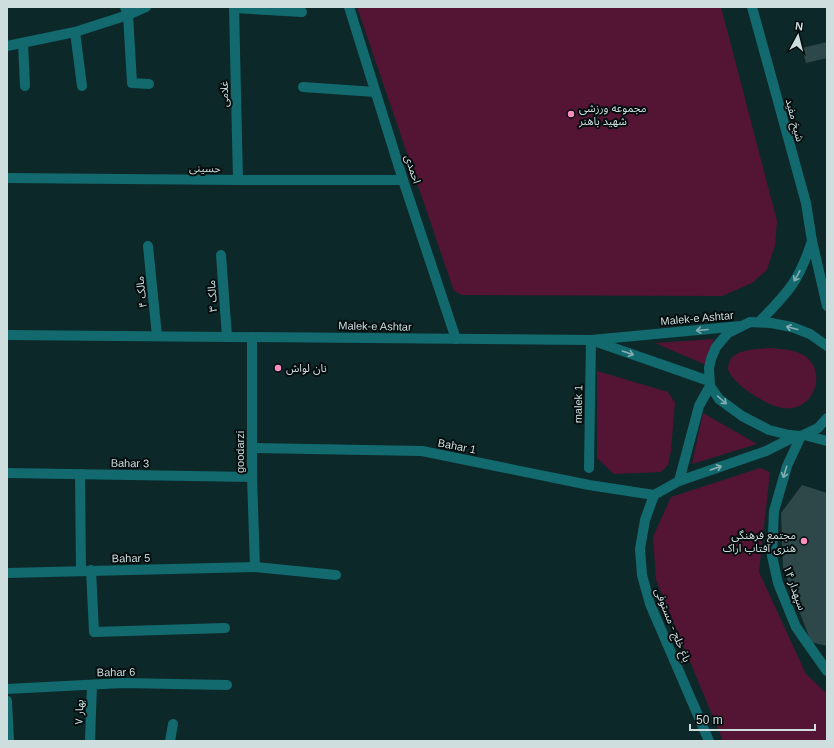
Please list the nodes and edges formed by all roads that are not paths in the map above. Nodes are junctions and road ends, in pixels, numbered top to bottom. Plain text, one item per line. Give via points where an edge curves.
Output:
1 (146, 7) edge
2 (234, 7) edge
3 (349, 7) edge
4 (752, 7) edge
5 (126, 11) edge
6 (302, 12) dead end
7 (75, 32) junction
8 (23, 43) junction
9 (7, 46) edge
10 (148, 84) dead end
11 (25, 86) dead end
12 (82, 86) dead end
13 (304, 87) dead end
14 (375, 92) junction
15 (7, 178) edge
16 (238, 180) junction
17 (403, 180) junction
18 (812, 240) junction
19 (148, 246) dead end
20 (221, 254) dead end
21 (824, 277) edge
22 (827, 306) edge
23 (759, 322) junction
24 (741, 326) junction
25 (7, 335) edge
26 (158, 336) junction
27 (227, 337) junction
28 (252, 337) junction
29 (456, 339) junction
30 (591, 340) junction
31 (827, 346) edge
32 (710, 384) junction
33 (827, 418) edge
34 (800, 435) junction
35 (827, 441) edge
36 (252, 448) junction
37 (589, 468) dead end
38 (7, 473) edge
39 (80, 474) junction
40 (252, 477) junction
41 (679, 481) junction
42 (654, 495) junction
43 (255, 567) junction
44 (86, 571) junction
45 (7, 573) edge
46 (336, 575) dead end
47 (225, 628) dead end
48 (827, 671) edge
49 (92, 685) junction
50 (227, 685) dead end
51 (7, 689) edge
52 (7, 701) edge
53 (173, 724) dead end
54 (9, 741) edge
55 (90, 741) edge
56 (170, 741) edge
57 (709, 741) edge

1 - 5 street
2 - 6 street
2 - 16 street, غلامی
3 - 14 street, احمدی
4 - 18 street, شیخ مفید via 806,203
5 - 7 street
5 - 10 street via 132,83
7 - 8 street
7 - 12 street
8 - 9 street
8 - 11 street
13 - 14 street
14 - 17 street, احمدی
15 - 16 street, حسینی
16 - 17 street, حسینی
17 - 29 street, احمدی
18 - 21 street, شیخ مفید
18 -> 23 street, شیخ مفید via 804,264 792,285
19 - 26 street, مالک ۴
20 - 27 street, مالک ۳
21 - 22 street, شیخ مفید
23 - 24 street
31 -> 23 street via 810,334 792,327
24 -> 30 street, Malek-e Ashtar
24 - 32 street via 728,333 716,347 709,368
25 - 26 street, Malek-e Ashtar
26 - 27 street, Malek-e Ashtar
27 - 28 street, Malek-e Ashtar
28 - 29 street, Malek-e Ashtar
28 - 36 street, goodarzi
29 - 30 street, Malek-e Ashtar
30 -> 32 street
30 - 37 street, malek 1
32 -> 34 street via 719,399 742,416 770,430
32 - 41 street via 698,406
33 - 34 street via 818,428
34 - 35 street
41 -> 34 street
34 -> 48 street, سپهدار ۱۴ via 787,466 774,511 772,556 778,583 796,627
36 - 40 street, goodarzi
36 - 42 street, Bahar 1 via 422,451 589,485
38 - 39 street, Bahar 3
39 - 40 street, Bahar 3
39 - 44 street
40 - 43 street, goodarzi
41 - 42 street
42 - 57 street, باغ خلج - مستوفی via 645,520 640,549 642,575 650,604
43 - 44 street, Bahar 5
43 - 46 street, Bahar 5
44 - 45 street, Bahar 5
44 - 47 street via 94,632
49 - 50 street, Bahar 6
49 - 51 street, Bahar 6
49 - 55 street, بهار ۷
52 - 54 street
53 - 56 street

